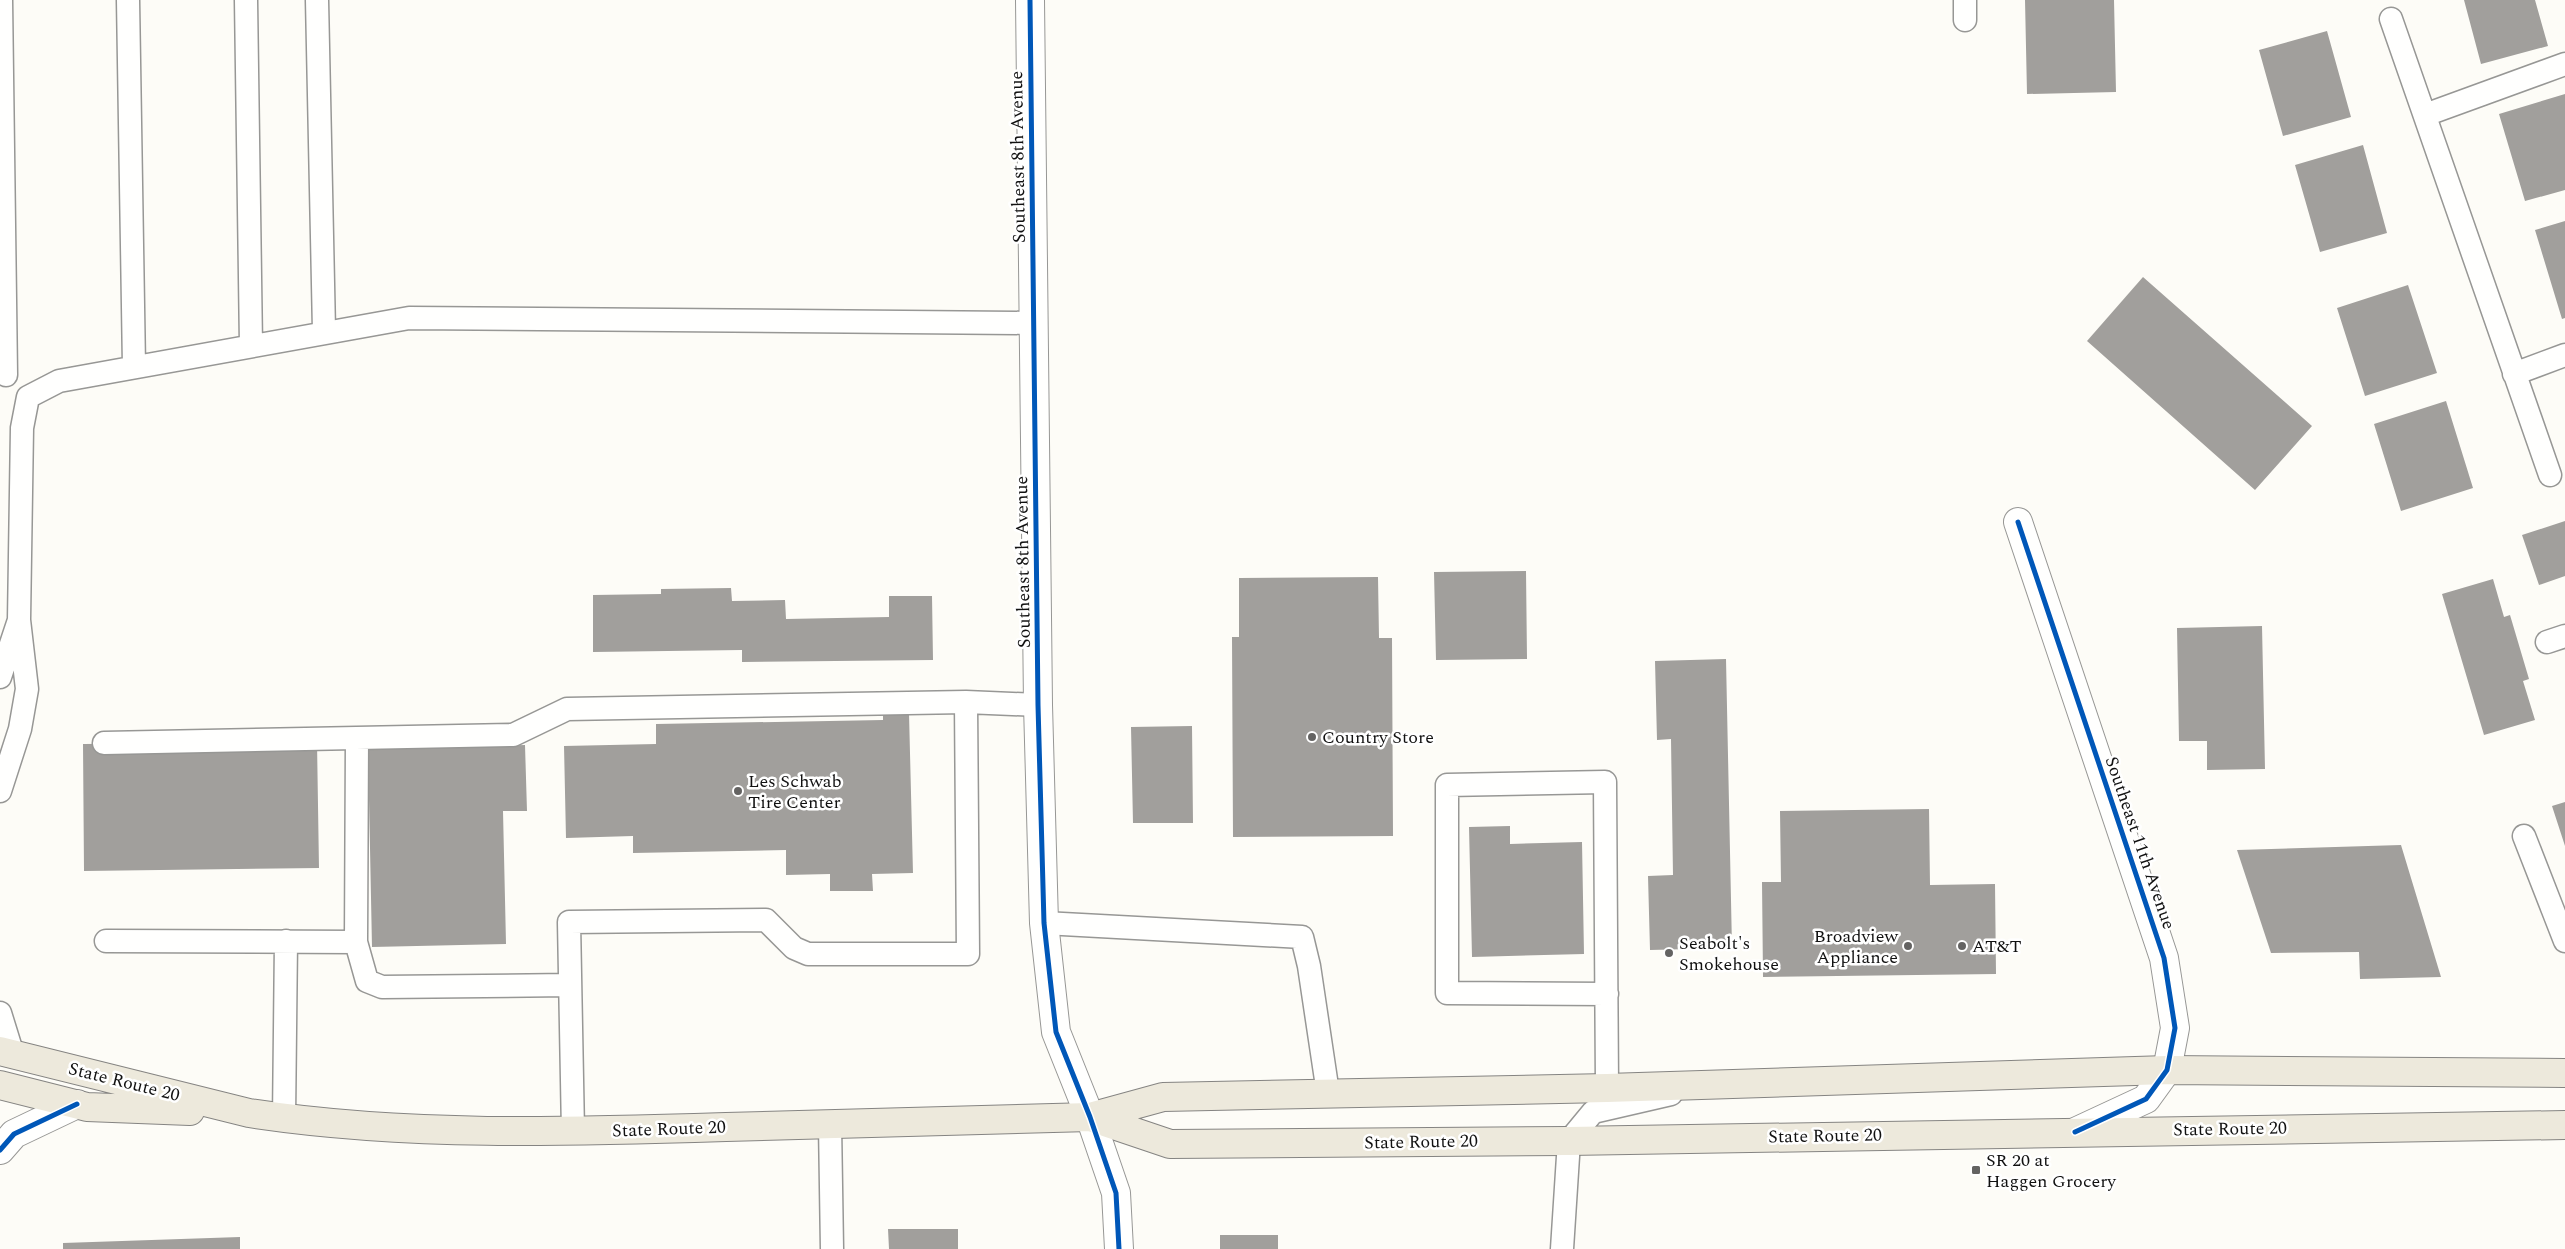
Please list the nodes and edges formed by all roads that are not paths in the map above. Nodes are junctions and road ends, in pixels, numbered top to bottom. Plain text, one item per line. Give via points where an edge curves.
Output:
1 (1, 0) edge
2 (128, 0) edge
3 (246, 0) edge
4 (317, 0) edge
5 (1030, 0) edge
6 (2392, 19) dead end
7 (2565, 64) edge
8 (2425, 115) junction
9 (1033, 323) junction
10 (324, 332) junction
11 (251, 346) junction
12 (2565, 355) edge
13 (134, 367) junction
14 (3, 372) edge
15 (2514, 374) junction
16 (28, 397) junction
17 (2550, 475) dead end
18 (2018, 522) dead end
19 (19, 620) junction
20 (0, 677) edge
21 (966, 702) junction
22 (1038, 705) junction
23 (357, 738) junction
24 (104, 743) dead end
25 (0, 791) edge
26 (2524, 836) dead end
27 (1044, 923) junction
28 (106, 941) dead end
29 (286, 941) junction
30 (2565, 941) edge
31 (356, 942) junction
32 (569, 985) junction
33 (1607, 994) junction
34 (0, 1013) edge
35 (7, 1053) edge
36 (2167, 1070) junction
37 (2565, 1073) edge
38 (0, 1085) edge
39 (1712, 1085) junction
40 (1607, 1088) junction
41 (1328, 1093) junction
42 (77, 1104) junction
43 (248, 1113) junction
44 (1090, 1117) junction
45 (284, 1119) junction
46 (830, 1124) junction
47 (2565, 1125) edge
48 (573, 1132) junction
49 (2076, 1132) junction
50 (1569, 1141) junction
51 (0, 1150) edge
52 (832, 1249) edge
53 (1119, 1249) edge
54 (1562, 1249) edge

1 - 14 lane
2 - 13 lane
3 - 11 lane
4 - 10 lane
5 - 9 street, Southeast 8th Avenue
6 - 8 lane
7 - 8 lane
8 - 15 lane
9 - 10 lane via 409,318
9 - 22 street, Southeast 8th Avenue
10 - 11 lane
11 - 13 lane
12 - 15 lane
13 - 16 lane via 59,381
14 - 16 lane
15 - 17 lane
16 - 19 lane via 22,428
18 - 36 street, Southeast 11th Avenue via 2164,958 2175,1028
19 - 20 lane
19 - 25 lane via 27,689 20,729
21 - 22 lane
21 - 23 lane via 567,709 513,735
21 - 32 lane via 968,954 808,954 794,948 766,920 569,922
22 - 27 street, Southeast 8th Avenue
23 - 24 lane
23 - 31 lane
26 - 30 lane
27 - 41 lane via 1302,938
27 - 44 street, Southeast 8th Avenue via 1056,1032
28 - 29 lane
29 - 31 lane
29 - 45 lane
31 - 32 lane via 367,981 382,987
32 - 48 lane
33 - 33 lane via 1605,782 1446,785 1447,993
33 - 40 lane
34 - 35 lane
35 - 43 main road, State Route 20
36 - 37 main road, State Route 20
36 - 39 main road, State Route 20
36 - 49 street, Southeast 11th Avenue via 2146,1099
38 - 42 main road, State Route 20
39 - 40 main road, State Route 20
39 - 50 lane via 1593,1112
40 - 41 main road, State Route 20
41 - 44 main road, State Route 20 via 1162,1097
42 - 43 main road, State Route 20
42 - 51 street via 14,1134
43 - 45 main road, State Route 20
44 - 46 main road, State Route 20
44 - 50 main road, State Route 20 via 1170,1144
44 - 53 street, Southeast 8th Avenue via 1116,1193
45 - 48 main road, State Route 20 via 421,1130
46 - 48 main road, State Route 20
46 - 52 lane
47 - 49 main road, State Route 20
49 - 50 main road, State Route 20
50 - 54 lane

